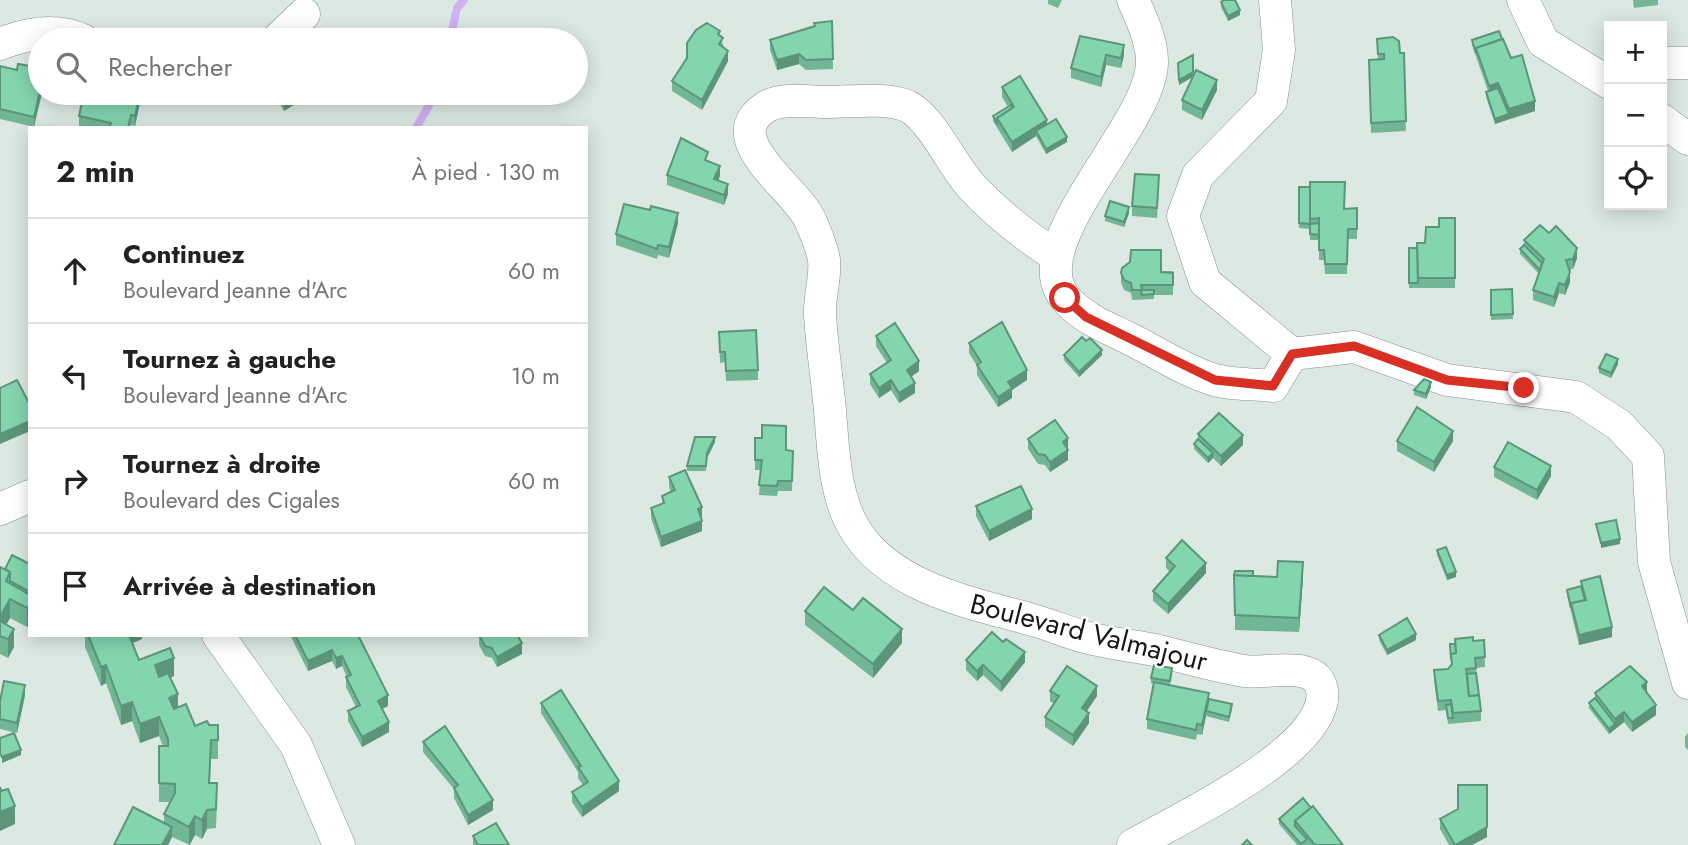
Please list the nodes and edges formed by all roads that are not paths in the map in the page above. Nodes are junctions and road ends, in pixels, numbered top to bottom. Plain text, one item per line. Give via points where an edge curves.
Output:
1 (1133, 0) edge
2 (1275, 0) edge
3 (1524, 0) edge
4 (304, 14) dead end
5 (289, 28) edge
6 (28, 37) edge
7 (0, 44) edge
8 (1688, 62) edge
9 (1667, 63) edge
10 (1595, 66) edge
11 (1667, 124) edge
12 (1688, 139) edge
13 (1056, 256) junction
14 (1292, 354) junction
15 (28, 497) edge
16 (0, 509) edge
17 (219, 637) edge
18 (1688, 683) edge
19 (339, 845) edge
20 (1133, 845) edge

1 - 13 street via 1152,60 1146,92
2 - 14 street via 1279,50 1270,102 1198,175 1183,216 1205,282
3 - 10 street via 1543,43
4 - 5 street
6 - 7 street
8 - 9 street
11 - 12 street
13 - 14 street via 1056,279 1065,298 1086,317 1215,380 1273,386
13 - 20 street, Boulevard Valmajour via 1016,230 970,184 912,108 895,103 788,102 767,105 756,117 751,146 807,211 824,262 820,311 835,485 851,524 886,565 948,596 1087,638 1247,672 1293,670 1309,674 1322,688 1311,726 1291,747 1238,787
14 - 18 street via 1354,346 1447,380 1576,397 1619,425 1648,456 1654,562
15 - 16 street
17 - 19 street via 296,744

